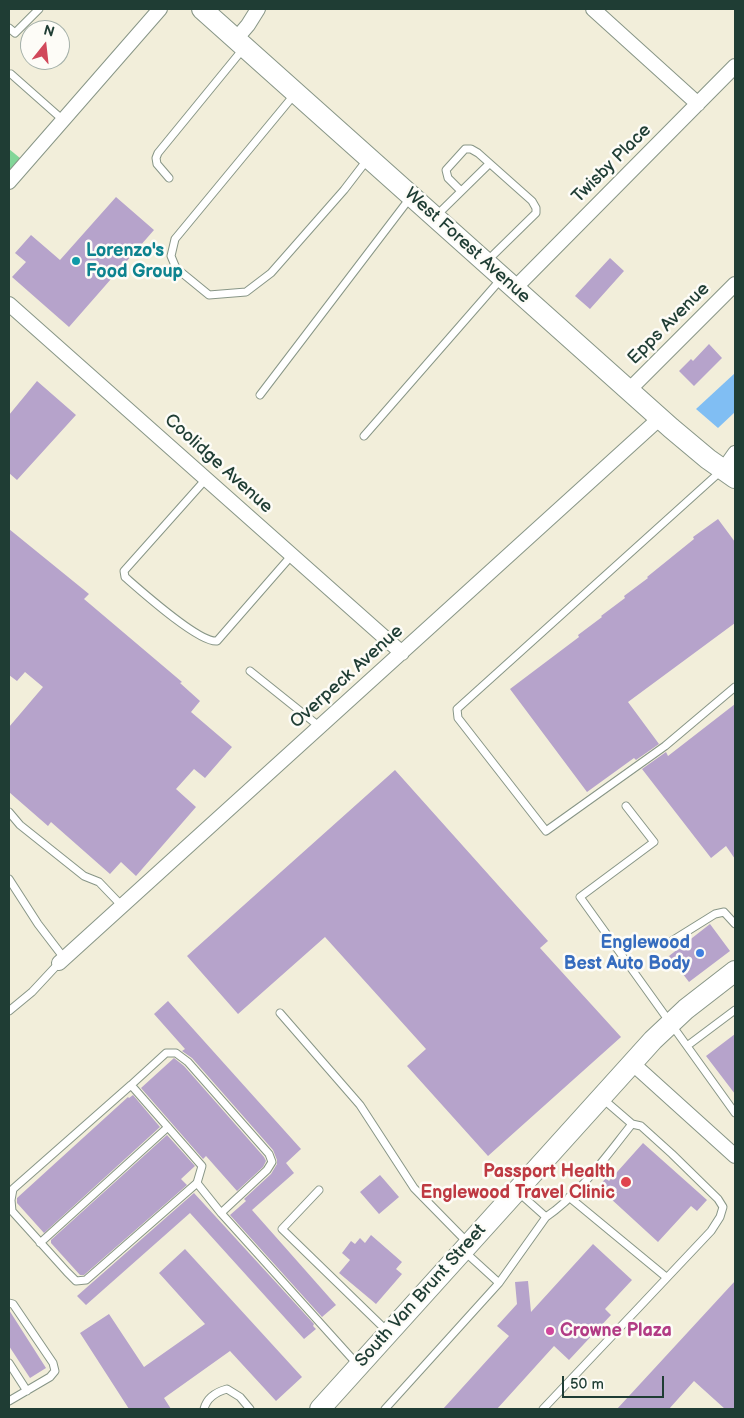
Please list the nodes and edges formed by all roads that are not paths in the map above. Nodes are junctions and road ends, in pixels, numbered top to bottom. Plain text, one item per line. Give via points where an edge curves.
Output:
1 (39, 9) edge
2 (160, 9) edge
3 (202, 9) edge
4 (258, 9) edge
5 (593, 9) edge
6 (9, 28) edge
7 (241, 43) junction
8 (735, 66) edge
9 (11, 74) dead end
10 (296, 92) junction
11 (698, 104) junction
12 (63, 120) junction
13 (369, 158) junction
14 (488, 164) junction
15 (169, 178) dead end
16 (9, 182) edge
17 (461, 191) junction
18 (412, 196) junction
19 (435, 217) junction
20 (486, 262) junction
21 (509, 283) junction
22 (735, 284) edge
23 (9, 304) edge
24 (629, 390) junction
25 (260, 394) dead end
26 (666, 423) junction
27 (364, 436) dead end
28 (735, 453) edge
29 (722, 469) edge
30 (206, 479) junction
31 (292, 555) junction
32 (402, 653) junction
33 (250, 671) dead end
34 (735, 687) edge
35 (320, 727) junction
36 (626, 806) dead end
37 (9, 812) edge
38 (9, 879) edge
39 (122, 906) junction
40 (735, 924) edge
41 (670, 942) dead end
42 (61, 961) junction
43 (735, 971) edge
44 (735, 1010) edge
45 (9, 1011) edge
46 (280, 1013) dead end
47 (670, 1023) junction
48 (687, 1046) junction
49 (632, 1063) junction
50 (131, 1085) junction
51 (600, 1097) junction
52 (735, 1113) edge
53 (632, 1124) junction
54 (168, 1127) junction
55 (735, 1156) edge
56 (197, 1183) junction
57 (319, 1190) dead end
58 (516, 1190) junction
59 (569, 1197) junction
60 (221, 1213) junction
61 (546, 1217) junction
62 (40, 1243) junction
63 (466, 1246) junction
64 (666, 1277) junction
65 (499, 1283) junction
66 (9, 1303) edge
67 (389, 1332) junction
68 (9, 1364) edge
69 (359, 1366) junction
70 (27, 1391) junction
71 (9, 1401) edge
72 (204, 1409) edge
73 (250, 1409) edge
74 (320, 1409) edge
75 (385, 1409) edge
76 (543, 1409) edge

1 - 6 lane via 15,33
2 - 12 street
3 - 7 street, West Forest Avenue
4 - 7 street
5 - 11 street
7 - 10 street, West Forest Avenue
7 - 15 lane via 158,153 158,164
8 - 11 street, Twisby Place
9 - 12 lane
10 - 13 street, West Forest Avenue
10 - 13 lane via 175,239 171,256 176,268 209,295 246,292 271,273
11 - 21 street, Twisby Place
12 - 16 street
13 - 18 street, West Forest Avenue
14 - 17 lane
14 - 17 lane via 478,153 465,149 446,170 448,178
14 - 20 lane via 532,201 536,213
17 - 19 lane
18 - 19 street, West Forest Avenue
18 - 25 lane
19 - 20 street, West Forest Avenue
20 - 21 street, West Forest Avenue
21 - 24 street, West Forest Avenue
21 - 27 lane
22 - 24 street, Epps Avenue
23 - 30 street, Coolidge Avenue
24 - 26 street, West Forest Avenue
26 - 29 street, West Forest Avenue
26 - 32 street, Overpeck Avenue
28 - 29 street
29 - 34 lane via 458,709 458,718 546,831 665,746
30 - 31 street, Coolidge Avenue
30 - 31 lane via 124,571 125,577 160,608 213,642 217,641
31 - 32 street, Coolidge Avenue
32 - 35 street, Overpeck Avenue
33 - 35 lane
35 - 39 street, Overpeck Avenue
36 - 47 lane via 654,842 580,897
37 - 39 lane via 20,825 84,876 100,882
38 - 42 lane
39 - 42 street, Overpeck Avenue
40 - 41 lane via 724,912 715,914
42 - 45 lane
43 - 47 street, South Van Brunt Street
44 - 48 lane
46 - 63 lane via 360,1105 414,1188
47 - 48 lane
47 - 49 street, South Van Brunt Street
48 - 52 lane
49 - 51 street, South Van Brunt Street
49 - 55 street
50 - 54 lane
50 - 60 lane via 166,1053 176,1053 188,1062 269,1154 272,1162 267,1170
50 - 62 lane via 13,1189 12,1211
51 - 53 lane
51 - 58 street, South Van Brunt Street
53 - 59 lane
53 - 64 lane via 641,1126 672,1154 723,1207 711,1231
54 - 56 lane via 202,1166
54 - 62 lane
56 - 60 lane
56 - 62 lane via 86,1280 76,1280
57 - 67 lane via 282,1229
58 - 61 lane
58 - 63 street, South Van Brunt Street
59 - 61 lane
59 - 64 lane
60 - 69 lane
61 - 65 lane
63 - 65 lane
63 - 67 street, South Van Brunt Street
64 - 76 lane
65 - 75 lane
66 - 70 lane via 13,1304 54,1363 55,1371 50,1377
67 - 69 street, South Van Brunt Street
68 - 70 lane
69 - 74 street, South Van Brunt Street
70 - 71 lane
72 - 73 lane via 209,1398 227,1389 240,1396

